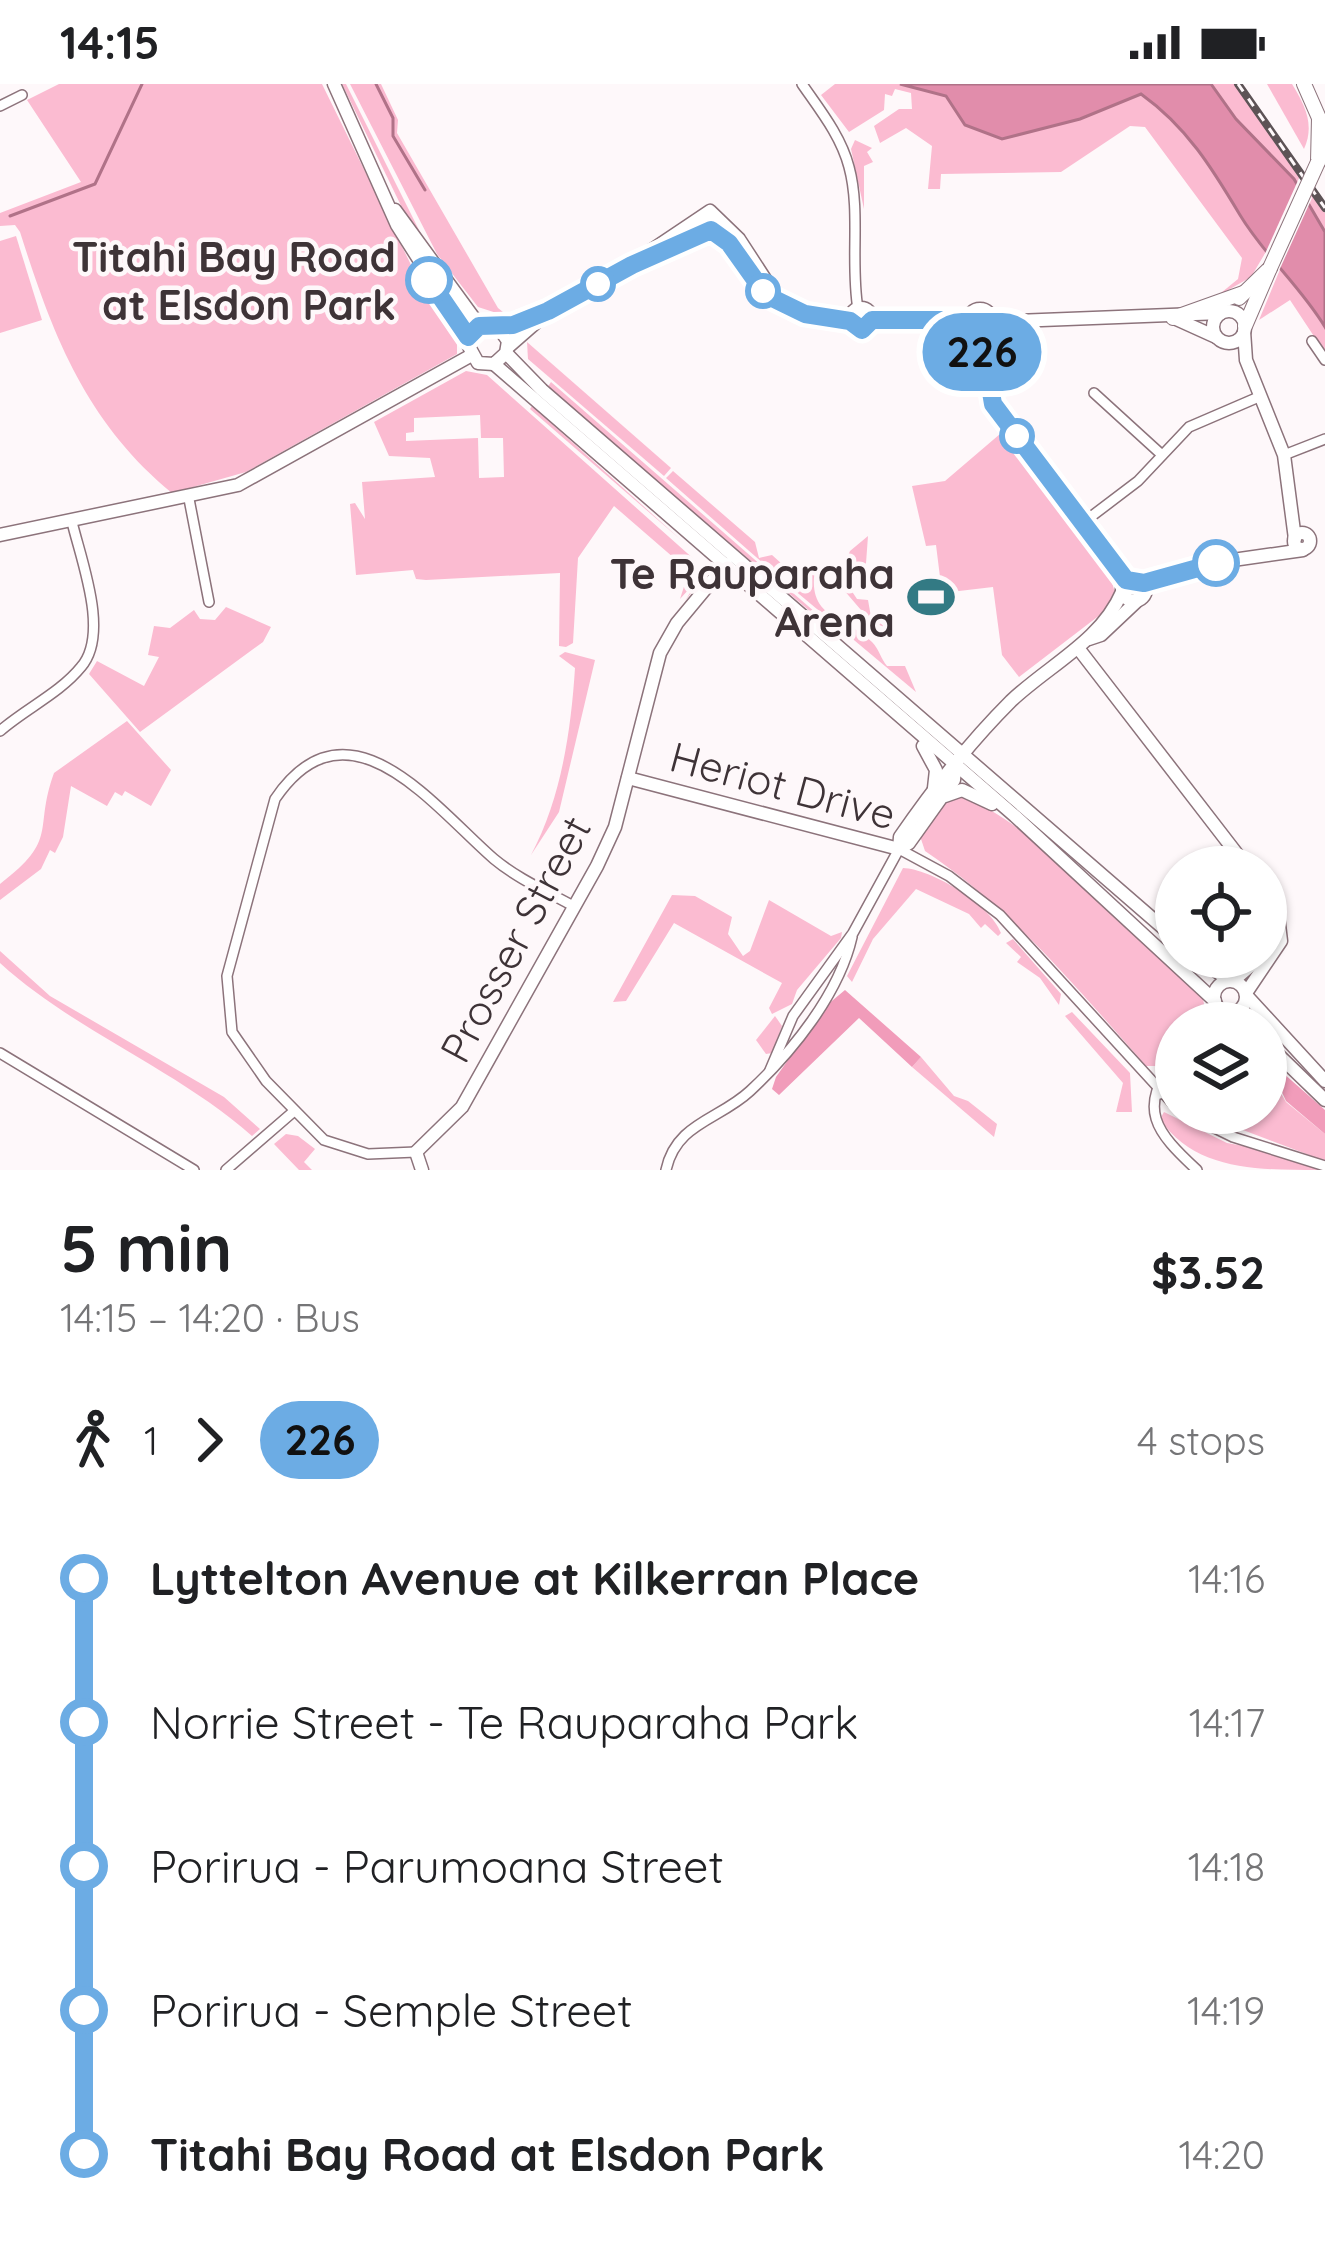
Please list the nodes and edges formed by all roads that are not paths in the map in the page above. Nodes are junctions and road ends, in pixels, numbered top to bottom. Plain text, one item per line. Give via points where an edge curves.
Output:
1 (334, 84) edge
2 (802, 84) edge
3 (1304, 84) edge
4 (22, 94) dead end
5 (0, 106) edge
6 (1321, 155) edge
7 (394, 210) junction
8 (712, 226) junction
9 (632, 265) junction
10 (1270, 268) junction
11 (1243, 293) junction
12 (548, 311) junction
13 (1222, 312) junction
14 (854, 315) junction
15 (1173, 318) junction
16 (969, 320) junction
17 (992, 322) junction
18 (479, 326) junction
19 (499, 327) junction
20 (1244, 328) junction
21 (981, 333) junction
22 (468, 337) junction
23 (1220, 339) junction
24 (1312, 341) dead end
25 (507, 350) junction
26 (470, 356) junction
27 (1246, 360) junction
28 (1325, 360) edge
29 (494, 364) junction
30 (1094, 392) dead end
31 (1261, 396) junction
32 (1325, 439) edge
33 (1162, 455) junction
34 (1284, 455) junction
35 (189, 500) junction
36 (72, 522) junction
37 (1084, 522) junction
38 (0, 535) edge
39 (1306, 542) edge
40 (733, 556) junction
41 (723, 568) junction
42 (1144, 583) junction
43 (1124, 586) junction
44 (209, 602) dead end
45 (1136, 602) junction
46 (1083, 643) junction
47 (0, 731) edge
48 (913, 732) junction
49 (959, 761) junction
50 (628, 778) junction
51 (938, 793) junction
52 (1015, 816) junction
53 (911, 820) junction
54 (862, 835) junction
55 (1232, 846) edge
56 (899, 849) junction
57 (574, 907) junction
58 (1155, 923) edge
59 (853, 933) junction
60 (1228, 978) edge
61 (1236, 978) edge
62 (1255, 978) edge
63 (1232, 981) junction
64 (1246, 994) junction
65 (1215, 1002) joint
66 (1243, 1002) edge
67 (0, 1053) edge
68 (1287, 1063) edge
69 (770, 1070) junction
70 (1155, 1072) edge
71 (1142, 1074) junction
72 (1325, 1081) edge
73 (1155, 1088) edge
74 (1325, 1100) edge
75 (293, 1112) junction
76 (1160, 1134) edge
77 (1227, 1134) edge
78 (416, 1152) junction
79 (1325, 1166) edge
80 (194, 1170) edge
81 (226, 1170) edge
82 (422, 1170) edge
83 (666, 1170) edge
84 (1197, 1170) edge

1 - 7 main road
2 - 14 street via 850,168
3 - 6 main road via 1319,118
4 - 5 street
6 - 10 main road, bridge
7 - 18 main road
7 - 22 main road
8 - 9 main road
8 - 9 main road via 700,226 699,216
8 - 14 main road via 766,295 805,314
9 - 12 main road
10 - 11 main road
10 - 20 main road
11 - 13 main road
11 - 15 main road
12 - 19 main road
12 - 25 main road
13 - 15 main road
13 - 20 main road via 1238,313
13 - 23 main road via 1213,324
14 - 16 main road via 862,330 872,320
15 - 17 main road
15 - 23 main road
16 - 17 main road via 979,309
16 - 21 main road
17 - 21 main road
18 - 19 main road
18 - 22 main road
19 - 25 main road
20 - 23 main road via 1237,340
20 - 27 main road
21 - 37 main road via 993,404
22 - 26 main road
23 - 27 main road
24 - 28 street
25 - 29 main road
25 - 40 main road
26 - 29 main road
26 - 35 main road via 253,478
27 - 31 main road
29 - 41 main road
30 - 33 street
31 - 33 street via 1193,424
31 - 34 main road
32 - 34 street
33 - 37 street
34 - 39 main road
35 - 36 main road
35 - 44 street
36 - 38 main road
36 - 47 street via 93,628 90,654
37 - 43 main road
39 - 42 main road
40 - 41 main road, Prosser Street
40 - 49 main road
41 - 48 main road
41 - 50 main road, Prosser Street via 660,653
42 - 43 main road
42 - 45 main road
43 - 45 main road
43 - 46 main road via 1113,613
45 - 46 main road
46 - 49 main road via 1013,699
46 - 55 main road
48 - 49 main road
48 - 51 main road via 934,764
49 - 51 main road
49 - 52 main road
49 - 58 main road
50 - 54 main road, Heriot Drive
50 - 57 main road, Prosser Street via 610,839
51 - 52 main road via 962,790
51 - 53 main road
51 - 56 main road
52 - 65 main road
53 - 54 main road
53 - 56 main road
54 - 56 main road, Heriot Drive
56 - 59 street
56 - 71 street, Heriot Drive via 1000,915
57 - 75 street via 508,870 394,768 341,757 300,771 268,811 225,998 238,1046
57 - 78 main road, Prosser Street via 462,1108
59 - 69 street via 793,1016
59 - 69 street via 830,989
60 - 63 main road
61 - 63 main road
62 - 64 main road
63 - 64 main road
63 - 65 main road via 1216,988
64 - 66 main road
64 - 72 main road
67 - 80 street
68 - 74 main road
69 - 83 street via 684,1134
70 - 71 street
71 - 73 street, Heriot Drive
75 - 78 street via 346,1150
75 - 81 street
76 - 84 street
77 - 79 street
78 - 82 main road

